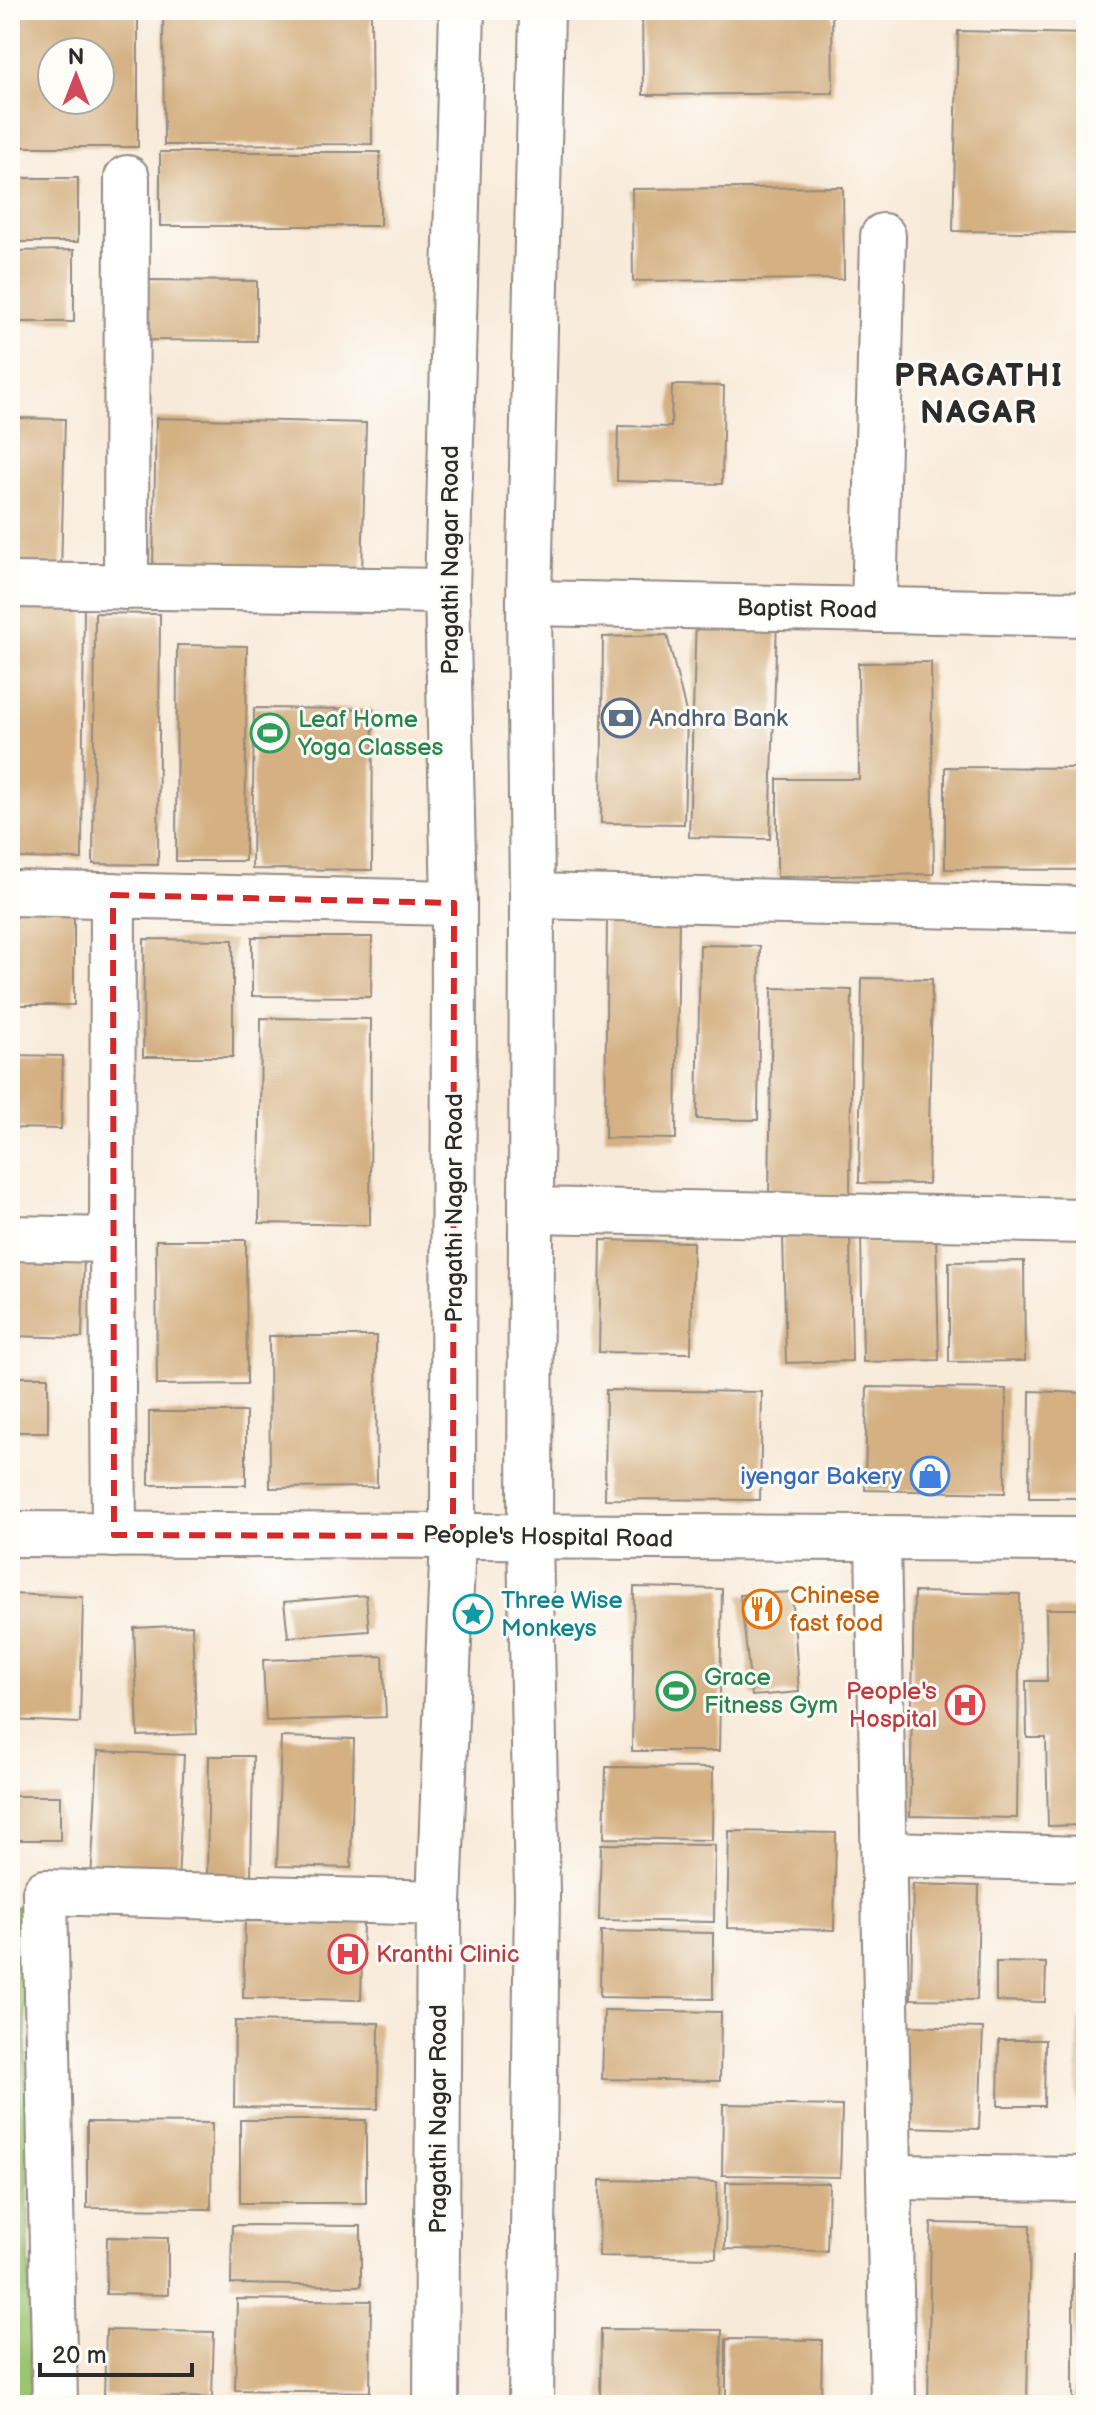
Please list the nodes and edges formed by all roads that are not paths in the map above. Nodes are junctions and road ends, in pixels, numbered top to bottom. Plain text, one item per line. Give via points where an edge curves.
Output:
1 (462, 10) edge
2 (542, 10) edge
3 (127, 178) dead end
4 (883, 236) dead end
5 (10, 585) edge
6 (126, 587) junction
7 (447, 591) junction
8 (529, 603) junction
9 (874, 610) junction
10 (1086, 614) edge
11 (10, 893) edge
12 (113, 895) junction
13 (532, 896) junction
14 (454, 903) junction
15 (1086, 909) edge
16 (531, 1210) junction
17 (1086, 1221) edge
18 (10, 1238) edge
19 (112, 1240) junction
20 (10, 1534) edge
21 (114, 1535) junction
22 (453, 1536) junction
23 (530, 1538) junction
24 (878, 1538) junction
25 (1086, 1539) edge
26 (884, 1854) junction
27 (1086, 1859) edge
28 (439, 1903) junction
29 (889, 2177) junction
30 (1086, 2179) edge
31 (55, 2405) edge
32 (436, 2405) edge
33 (531, 2405) edge
34 (893, 2405) edge

1 - 7 street, Pragathi Nagar Road
2 - 8 street
3 - 6 street
4 - 9 street
5 - 6 street
6 - 7 street
7 - 14 street, Pragathi Nagar Road
8 - 9 street, Baptist Road
8 - 13 street
9 - 10 street, Baptist Road
11 - 12 street
12 - 14 street
12 - 19 street
13 - 15 street
13 - 16 street
14 - 22 street, Pragathi Nagar Road
16 - 17 street
16 - 23 street
18 - 19 street
19 - 21 street
20 - 21 street, People's Hospital Road
21 - 22 street, People's Hospital Road
22 - 23 street, People's Hospital Road
22 - 28 street, Pragathi Nagar Road
23 - 24 street, People's Hospital Road
23 - 33 street via 537,1894
24 - 25 street, People's Hospital Road
24 - 26 street
26 - 27 street
26 - 29 street
28 - 31 street via 45,1892
28 - 32 street, Pragathi Nagar Road
29 - 30 street
29 - 34 street

